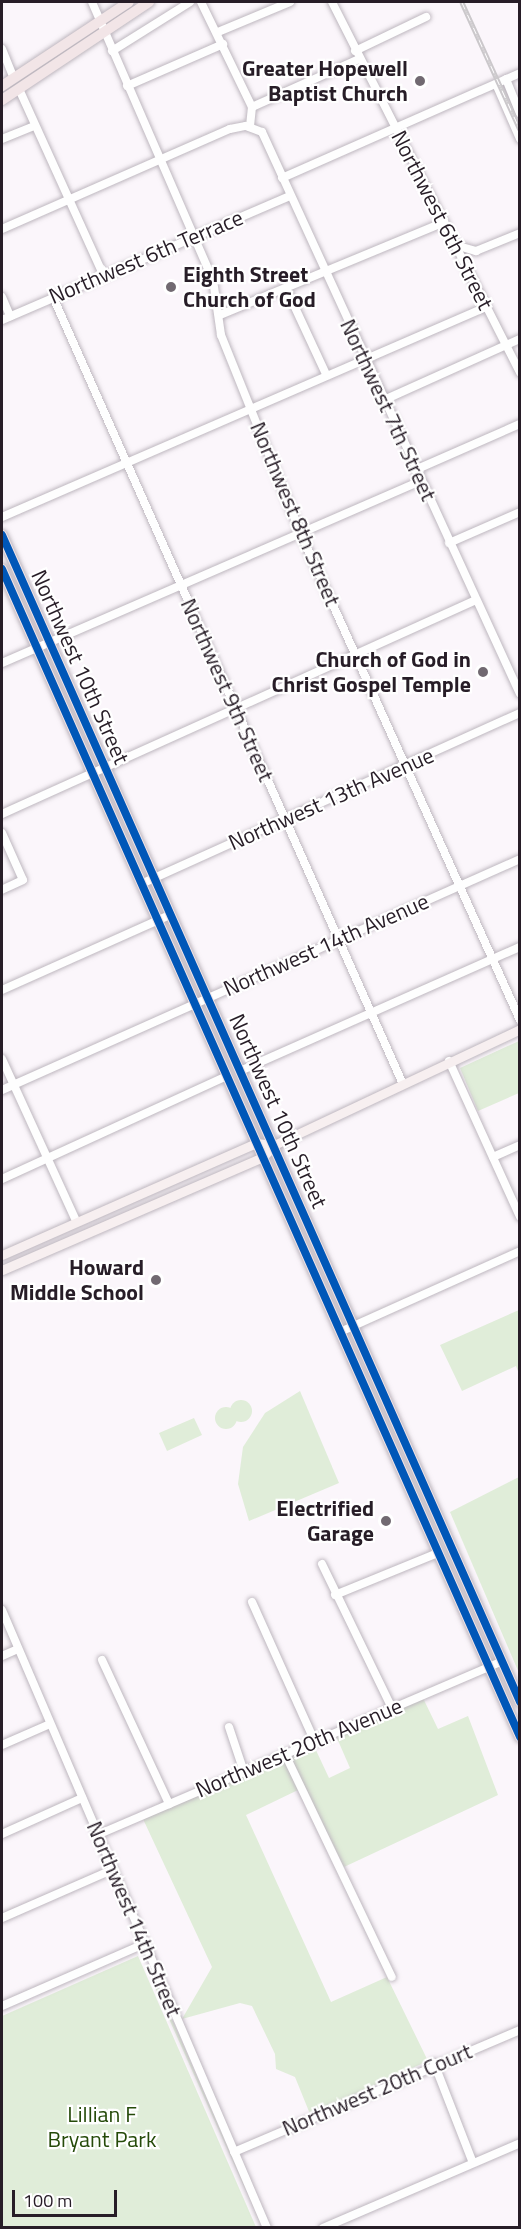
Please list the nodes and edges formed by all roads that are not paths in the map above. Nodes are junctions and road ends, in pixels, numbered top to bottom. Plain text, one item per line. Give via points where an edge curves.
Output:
1 (92, 2) edge
2 (129, 2) edge
3 (149, 2) edge
4 (190, 2) edge
5 (201, 2) edge
6 (290, 2) edge
7 (332, 2) edge
8 (426, 17) dead end
9 (100, 22) junction
10 (218, 32) junction
11 (105, 34) junction
12 (223, 44) junction
13 (2, 49) edge
14 (112, 51) junction
15 (357, 55) junction
16 (519, 73) edge
17 (14, 78) junction
18 (507, 79) junction
19 (496, 84) junction
20 (2, 86) edge
21 (127, 86) junction
22 (19, 89) junction
23 (2, 100) edge
24 (252, 107) junction
25 (519, 113) edge
26 (34, 126) junction
27 (253, 127) junction
28 (394, 127) junction
29 (2, 139) edge
30 (519, 139) edge
31 (161, 158) junction
32 (282, 178) junction
33 (290, 196) junction
34 (70, 198) junction
35 (444, 222) junction
36 (2, 229) edge
37 (519, 233) edge
38 (193, 236) junction
39 (455, 245) junction
40 (323, 271) junction
41 (103, 274) junction
42 (286, 288) junction
43 (2, 297) edge
44 (53, 297) junction
45 (486, 307) junction
46 (220, 315) junction
47 (10, 316) junction
48 (2, 320) edge
49 (519, 339) edge
50 (506, 345) junction
51 (364, 357) junction
52 (519, 373) edge
53 (326, 374) junction
54 (384, 400) junction
55 (251, 408) junction
56 (519, 424) edge
57 (126, 465) junction
58 (415, 470) junction
59 (420, 481) junction
60 (519, 512) edge
61 (2, 517) edge
62 (301, 534) junction
63 (2, 535) edge
64 (449, 543) junction
65 (2, 569) edge
66 (181, 585) junction
67 (476, 600) junction
68 (49, 642) junction
69 (36, 648) junction
70 (356, 658) junction
71 (2, 663) edge
72 (519, 694) edge
73 (235, 709) junction
74 (519, 713) edge
75 (403, 767) junction
76 (106, 769) junction
77 (93, 775) junction
78 (2, 814) edge
79 (284, 820) junction
80 (2, 833) edge
81 (519, 859) edge
82 (154, 878) junction
83 (141, 884) junction
84 (461, 885) junction
85 (2, 890) edge
86 (170, 915) junction
87 (158, 921) junction
88 (338, 940) junction
89 (519, 947) edge
90 (494, 958) junction
91 (2, 990) edge
92 (207, 997) junction
93 (194, 1003) junction
94 (372, 1013) junction
95 (519, 1020) edge
96 (519, 1029) edge
97 (2, 1059) edge
98 (449, 1061) junction
99 (240, 1071) junction
100 (227, 1077) junction
101 (402, 1082) junction
102 (13, 1085) junction
103 (2, 1090) edge
104 (256, 1143) junction
105 (519, 1145) edge
106 (274, 1146) junction
107 (262, 1157) junction
108 (493, 1157) junction
109 (46, 1159) junction
110 (2, 1179) edge
111 (519, 1217) edge
112 (76, 1221) junction
113 (519, 1251) edge
114 (2, 1255) edge
115 (2, 1270) edge
116 (354, 1326) junction
117 (340, 1332) junction
118 (436, 1512) junction
119 (423, 1518) junction
120 (438, 1553) junction
121 (322, 1564) dead end
122 (335, 1595) junction
123 (252, 1602) dead end
124 (2, 1610) edge
125 (18, 1649) junction
126 (2, 1656) edge
127 (102, 1660) dead end
128 (502, 1661) junction
129 (489, 1667) junction
130 (519, 1702) edge
131 (392, 1708) junction
132 (50, 1724) junction
133 (229, 1727) dead end
134 (519, 1737) edge
135 (315, 1742) junction
136 (2, 1745) edge
137 (285, 1754) junction
138 (244, 1772) junction
139 (82, 1798) junction
140 (169, 1804) junction
141 (2, 1834) edge
142 (97, 1835) junction
143 (112, 1870) junction
144 (2, 1918) edge
145 (144, 1944) junction
146 (392, 1977) dead end
147 (2, 2006) edge
148 (519, 2030) edge
149 (434, 2063) junction
150 (519, 2143) edge
151 (234, 2152) junction
152 (473, 2163) junction
153 (267, 2228) edge
154 (323, 2228) edge

1 - 9 street, Northwest 8th Street
2 - 9 highway
3 - 11 highway
4 - 14 street
5 - 10 street
6 - 10 street
7 - 15 street, Northwest 6th Street
8 - 15 street
9 - 11 street, Northwest 8th Street
9 - 17 highway
10 - 12 street
11 - 14 street, Northwest 8th Street
11 - 22 highway
12 - 21 street
12 - 24 street
13 - 17 street
14 - 21 street, Northwest 8th Street
15 - 24 street
15 - 28 street, Northwest 6th Street
16 - 18 street
17 - 20 highway
18 - 19 street
18 - 25 street
19 - 28 street
19 - 30 street
21 - 31 street, Northwest 8th Street
22 - 23 highway
22 - 26 street
24 - 27 street
26 - 29 street
26 - 34 street
27 - 31 street via 230,129
27 - 32 street, Northwest 7th Street via 262,132
28 - 32 street
28 - 35 street, Northwest 6th Street
31 - 34 street
31 - 38 street, Northwest 8th Street
32 - 33 street, Northwest 7th Street
33 - 38 street, Northwest 6th Terrace
33 - 40 street, Northwest 7th Street
34 - 36 street
34 - 41 street
35 - 39 street, Northwest 6th Street
35 - 40 street
37 - 39 street via 476,251
38 - 41 street, Northwest 6th Terrace
38 - 46 street, Northwest 8th Street
39 - 45 street, Northwest 6th Street
40 - 42 street
40 - 51 street, Northwest 7th Street
41 - 44 street, Northwest 6th Terrace
42 - 46 street
42 - 53 street
43 - 47 street
44 - 47 street, Northwest 6th Terrace
44 - 57 street, Northwest 9th Street
45 - 50 street, Northwest 6th Street
45 - 51 street
46 - 55 street, Northwest 8th Street via 221,335
47 - 48 street, Northwest 6th Terrace
49 - 50 street
50 - 52 street, Northwest 6th Street
50 - 54 street
51 - 53 street
51 - 54 street, Northwest 7th Street
53 - 55 street
54 - 58 street, Northwest 7th Street
55 - 57 street
55 - 62 street, Northwest 8th Street
56 - 58 street
57 - 61 street
57 - 66 street, Northwest 9th Street
58 - 59 street, Northwest 7th Street
59 - 62 street
59 - 64 street, Northwest 7th Street
60 - 64 street
62 - 66 street
62 - 70 street, Northwest 8th Street
63 - 68 highway, Northwest 10th Street
64 - 67 street, Northwest 7th Street
65 - 69 highway, Northwest 10th Street
66 - 68 street
66 - 73 street, Northwest 9th Street
67 - 70 street
67 - 72 street, Northwest 7th Street
68 - 69 street
68 - 76 highway, Northwest 10th Street
69 - 71 street
69 - 77 highway, Northwest 10th Street
70 - 73 street
70 - 75 street, Northwest 8th Street
73 - 76 street
73 - 79 street, Northwest 9th Street
74 - 75 street, Northwest 13th Avenue
75 - 79 street, Northwest 13th Avenue
75 - 84 street, Northwest 8th Street
76 - 77 street
76 - 82 highway, Northwest 10th Street
77 - 78 street
77 - 83 highway, Northwest 10th Street
79 - 82 street, Northwest 13th Avenue
79 - 88 street, Northwest 9th Street
80 - 85 street via 23,880
81 - 84 street, Northwest 14th Avenue
82 - 83 street, Northwest 13th Avenue
82 - 86 highway, Northwest 10th Street
83 - 87 highway, Northwest 10th Street
84 - 88 street, Northwest 14th Avenue
84 - 90 street, Northwest 8th Street
86 - 87 street
86 - 92 highway, Northwest 10th Street
87 - 91 street
87 - 93 highway, Northwest 10th Street
88 - 92 street, Northwest 14th Avenue
88 - 94 street, Northwest 9th Street
89 - 90 street
90 - 94 street
90 - 95 street, Northwest 8th Street
92 - 93 street, Northwest 14th Avenue
92 - 99 highway, Northwest 10th Street
93 - 100 highway, Northwest 10th Street
93 - 102 street, Northwest 14th Avenue
94 - 99 street
94 - 101 street, Northwest 9th Street
96 - 98 main road
97 - 102 street
98 - 101 main road
98 - 108 street
99 - 106 highway, Northwest 10th Street
100 - 104 highway, Northwest 10th Street
100 - 109 street
101 - 106 main road
102 - 103 street, Northwest 14th Avenue
102 - 109 street
104 - 106 main road
104 - 107 highway, Northwest 10th Street
104 - 112 main road
105 - 108 street
106 - 107 main road
106 - 116 highway, Northwest 10th Street
107 - 115 main road
107 - 117 highway, Northwest 10th Street
108 - 111 street
109 - 110 street
109 - 112 street
112 - 114 main road
113 - 116 street
116 - 117 street
116 - 118 highway, Northwest 10th Street
117 - 119 highway, Northwest 10th Street
118 - 119 highway
118 - 128 highway, Northwest 10th Street
119 - 120 highway, Northwest 10th Street
120 - 122 street
120 - 129 highway, Northwest 10th Street
121 - 122 street
122 - 131 street
123 - 135 street
124 - 125 street, Northwest 14th Street
125 - 126 street
125 - 132 street, Northwest 14th Street
127 - 140 street
128 - 129 street, Northwest 20th Avenue
128 - 130 highway, Northwest 10th Street
129 - 131 street, Northwest 20th Avenue
129 - 134 highway, Northwest 10th Street
131 - 135 street, Northwest 20th Avenue
132 - 136 street
132 - 139 street, Northwest 14th Street
133 - 138 street
135 - 137 street, Northwest 20th Avenue
137 - 138 street, Northwest 20th Avenue
137 - 146 street
138 - 140 street, Northwest 20th Avenue
139 - 141 street
139 - 142 street, Northwest 14th Street
140 - 142 street, Northwest 20th Avenue
142 - 143 street, Northwest 14th Street
143 - 144 street
143 - 145 street, Northwest 14th Street
145 - 147 street
145 - 151 street, Northwest 14th Street
148 - 149 street, Northwest 20th Court
149 - 151 street, Northwest 20th Court
149 - 152 street
150 - 152 street
151 - 153 street, Northwest 14th Street
152 - 154 street

